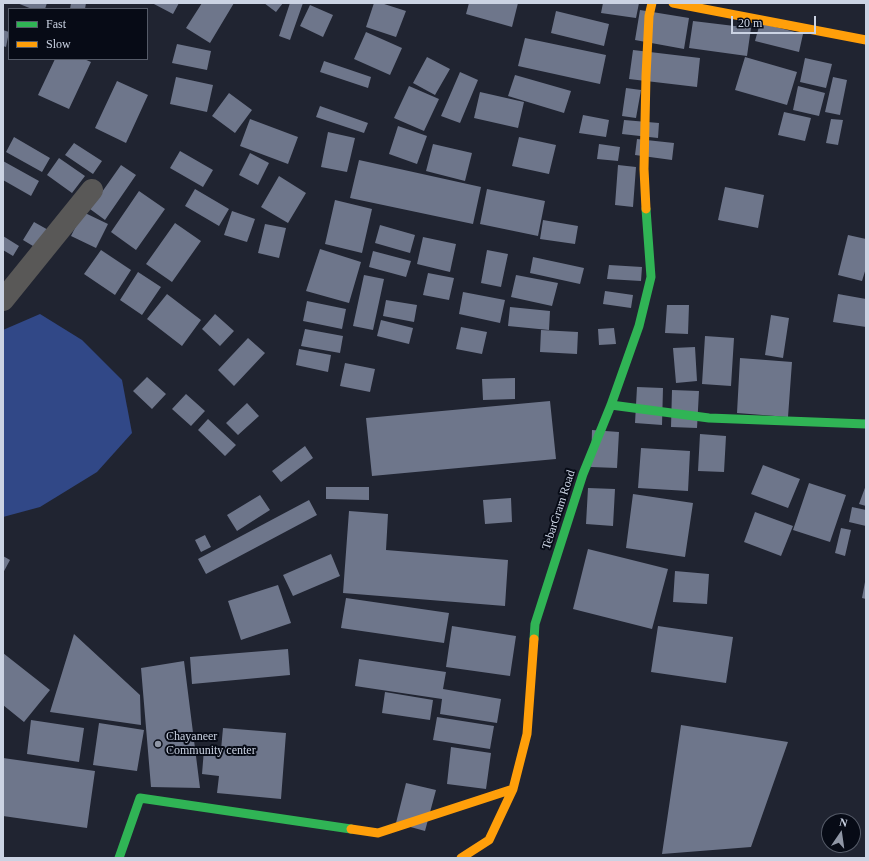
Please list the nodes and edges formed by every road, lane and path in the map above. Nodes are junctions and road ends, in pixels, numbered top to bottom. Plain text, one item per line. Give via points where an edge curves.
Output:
1 (652, 3) edge
2 (673, 3) edge
3 (866, 40) edge
4 (92, 190) dead end
5 (3, 300) edge
6 (611, 405) junction
7 (866, 424) edge
8 (513, 789) junction
9 (118, 858) edge
10 (461, 858) edge

1 - 6 street, TebarGram Road via 646,76 644,168 651,277 639,326
2 - 3 street
4 - 5 street
6 - 7 street via 709,418
6 - 8 street, TebarGram Road via 583,474 535,624 527,734
8 - 9 street via 378,833 140,798
8 - 10 street, TebarGram Road via 490,840

